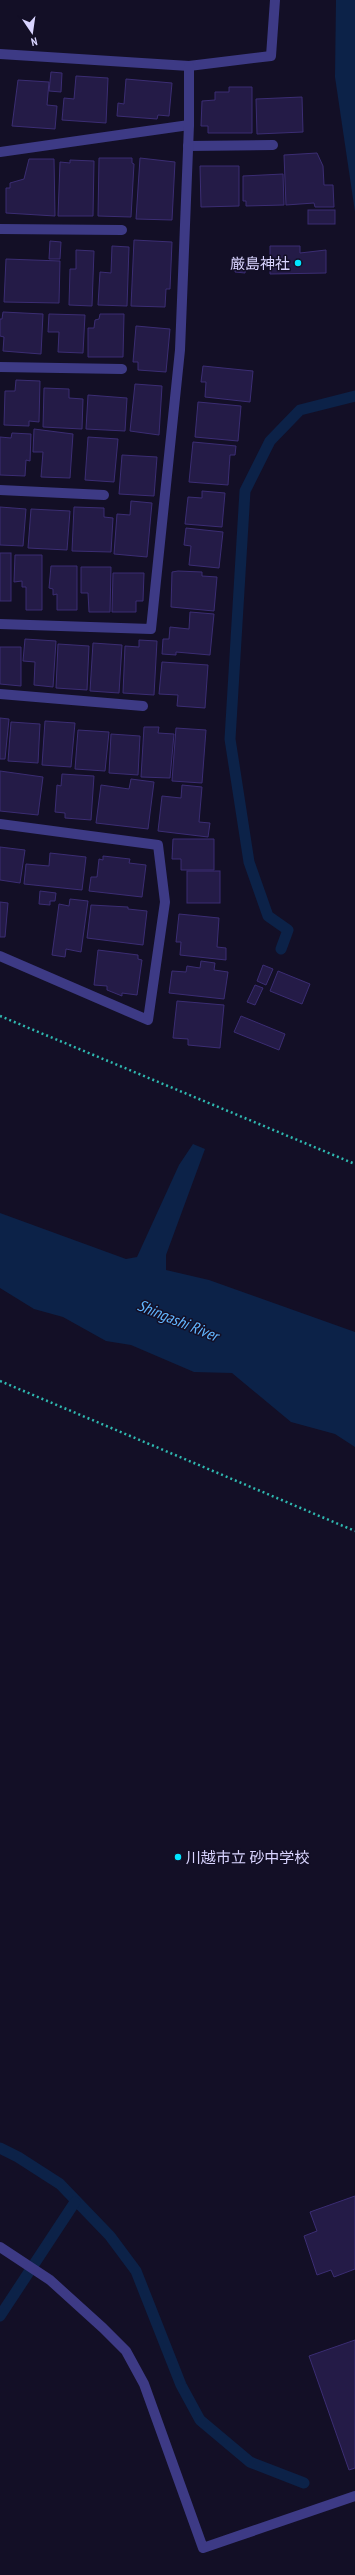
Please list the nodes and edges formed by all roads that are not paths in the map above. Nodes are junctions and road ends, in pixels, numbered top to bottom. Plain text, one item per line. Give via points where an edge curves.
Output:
1 (275, 0) edge
2 (0, 54) edge
3 (189, 66) junction
4 (189, 125) junction
5 (273, 145) dead end
6 (188, 146) junction
7 (0, 152) edge
8 (0, 229) edge
9 (122, 230) dead end
10 (0, 367) edge
11 (122, 369) dead end
12 (0, 490) edge
13 (104, 495) dead end
14 (0, 624) edge
15 (0, 694) edge
16 (143, 706) dead end
17 (0, 824) edge
18 (0, 956) edge
19 (0, 2247) edge
20 (355, 2496) edge

1 - 3 street via 271,56
2 - 3 street
3 - 4 street
4 - 6 street
4 - 7 street
5 - 6 street
6 - 14 street via 180,350 151,629
8 - 9 street
10 - 11 street
12 - 13 street
15 - 16 street
17 - 18 street via 158,845 164,902 148,1020
19 - 20 street via 50,2280 126,2351 144,2384 203,2548

